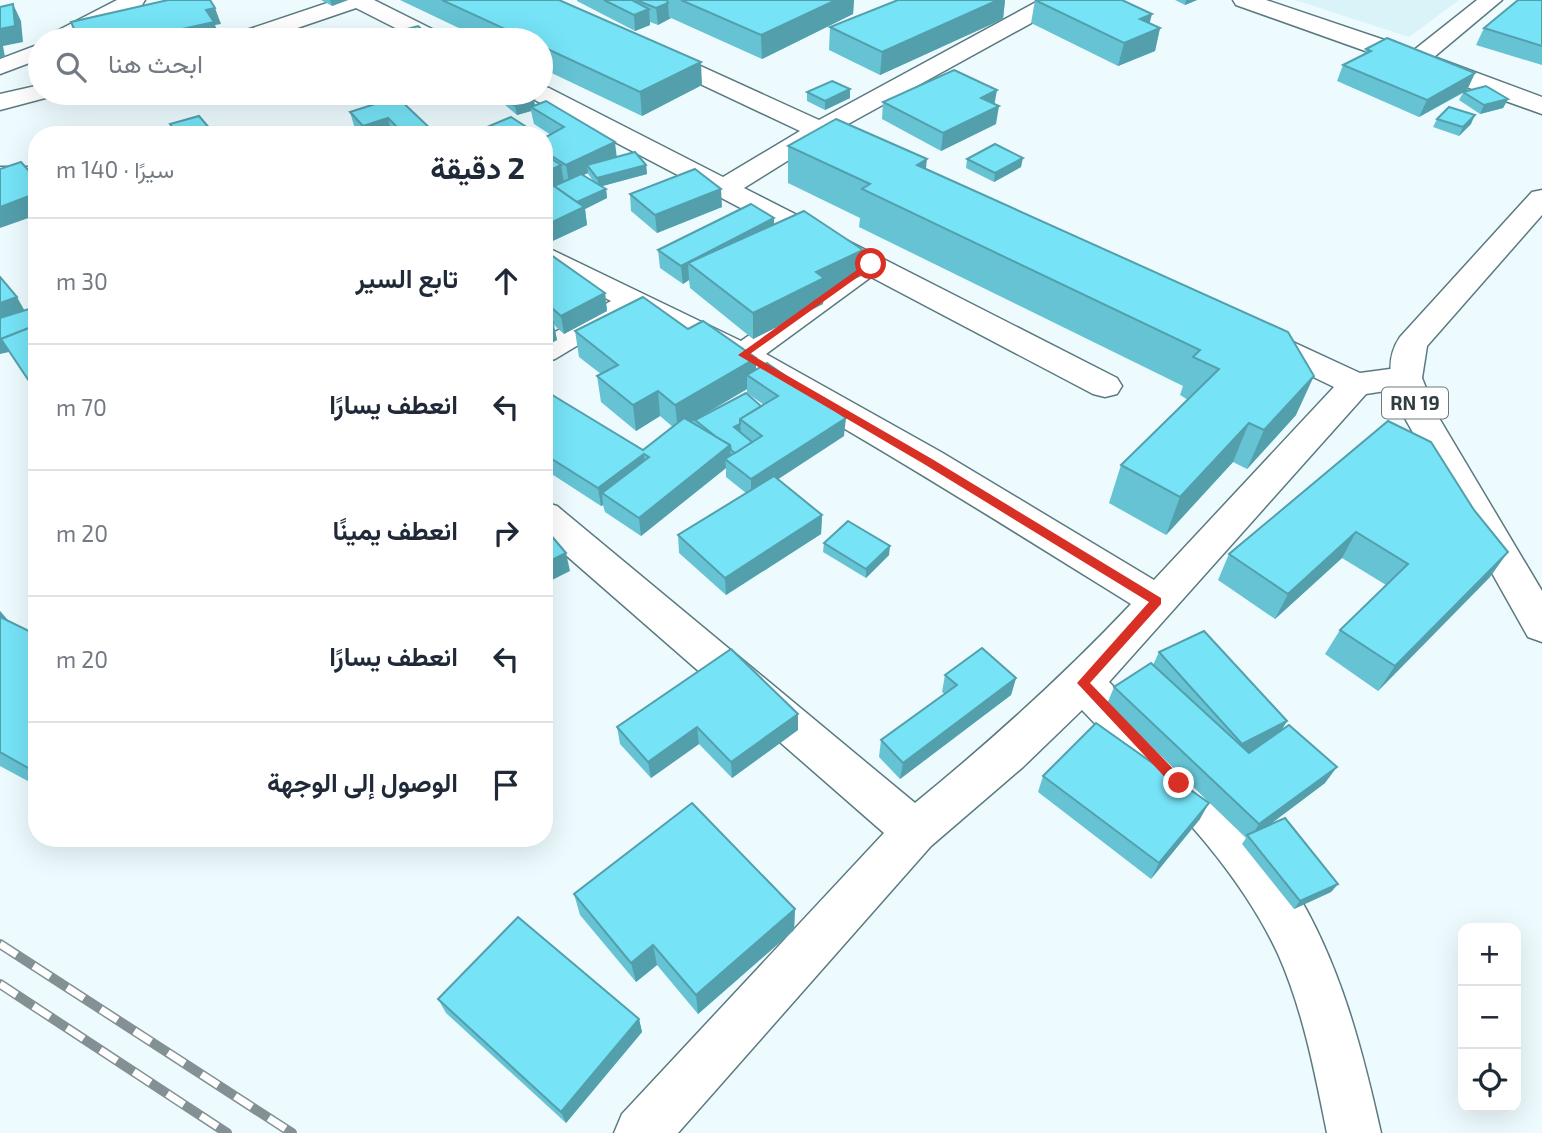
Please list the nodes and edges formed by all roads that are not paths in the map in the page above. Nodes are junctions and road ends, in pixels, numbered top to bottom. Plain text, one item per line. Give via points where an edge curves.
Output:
1 (134, 0) edge
2 (279, 0) edge
3 (358, 0) edge
4 (1056, 0) edge
5 (1244, 0) edge
6 (1491, 0) edge
7 (289, 25) junction
8 (80, 28) edge
9 (279, 28) edge
10 (413, 28) edge
11 (630, 42) edge
12 (28, 56) edge
13 (1418, 59) junction
14 (0, 67) edge
15 (28, 95) edge
16 (553, 100) edge
17 (0, 102) edge
18 (1542, 106) edge
19 (821, 129) junction
20 (892, 164) edge
21 (0, 175) edge
22 (28, 175) edge
23 (726, 187) junction
24 (1542, 198) edge
25 (553, 260) edge
26 (871, 264) junction
27 (634, 300) junction
28 (1232, 326) edge
29 (553, 347) edge
30 (743, 355) junction
31 (1405, 378) junction
32 (1356, 384) junction
33 (1105, 386) dead end
34 (553, 523) edge
35 (1157, 601) junction
36 (1542, 626) edge
37 (1083, 683) junction
38 (915, 831) junction
39 (640, 1133) edge
40 (1354, 1133) edge

1 - 8 street
2 - 7 street
3 - 7 street
3 - 10 street
4 - 19 street
5 - 13 street
6 - 13 street
7 - 9 street
11 - 19 street
12 - 14 street
13 - 18 street
15 - 17 street
16 - 23 street
19 - 20 street
19 - 23 street
21 - 22 street
23 - 26 street
24 - 31 street, RN 19 via 1411,344
25 - 27 street
26 - 30 street
26 - 33 street
27 - 29 street
27 - 30 street
28 - 32 street
30 - 35 street
31 - 32 street
31 - 36 street, RN 19 via 1419,413
32 - 35 street
34 - 38 street
35 - 37 street
37 - 38 street
37 - 40 street via 1179,783 1265,886 1295,935 1332,1038
38 - 39 street

